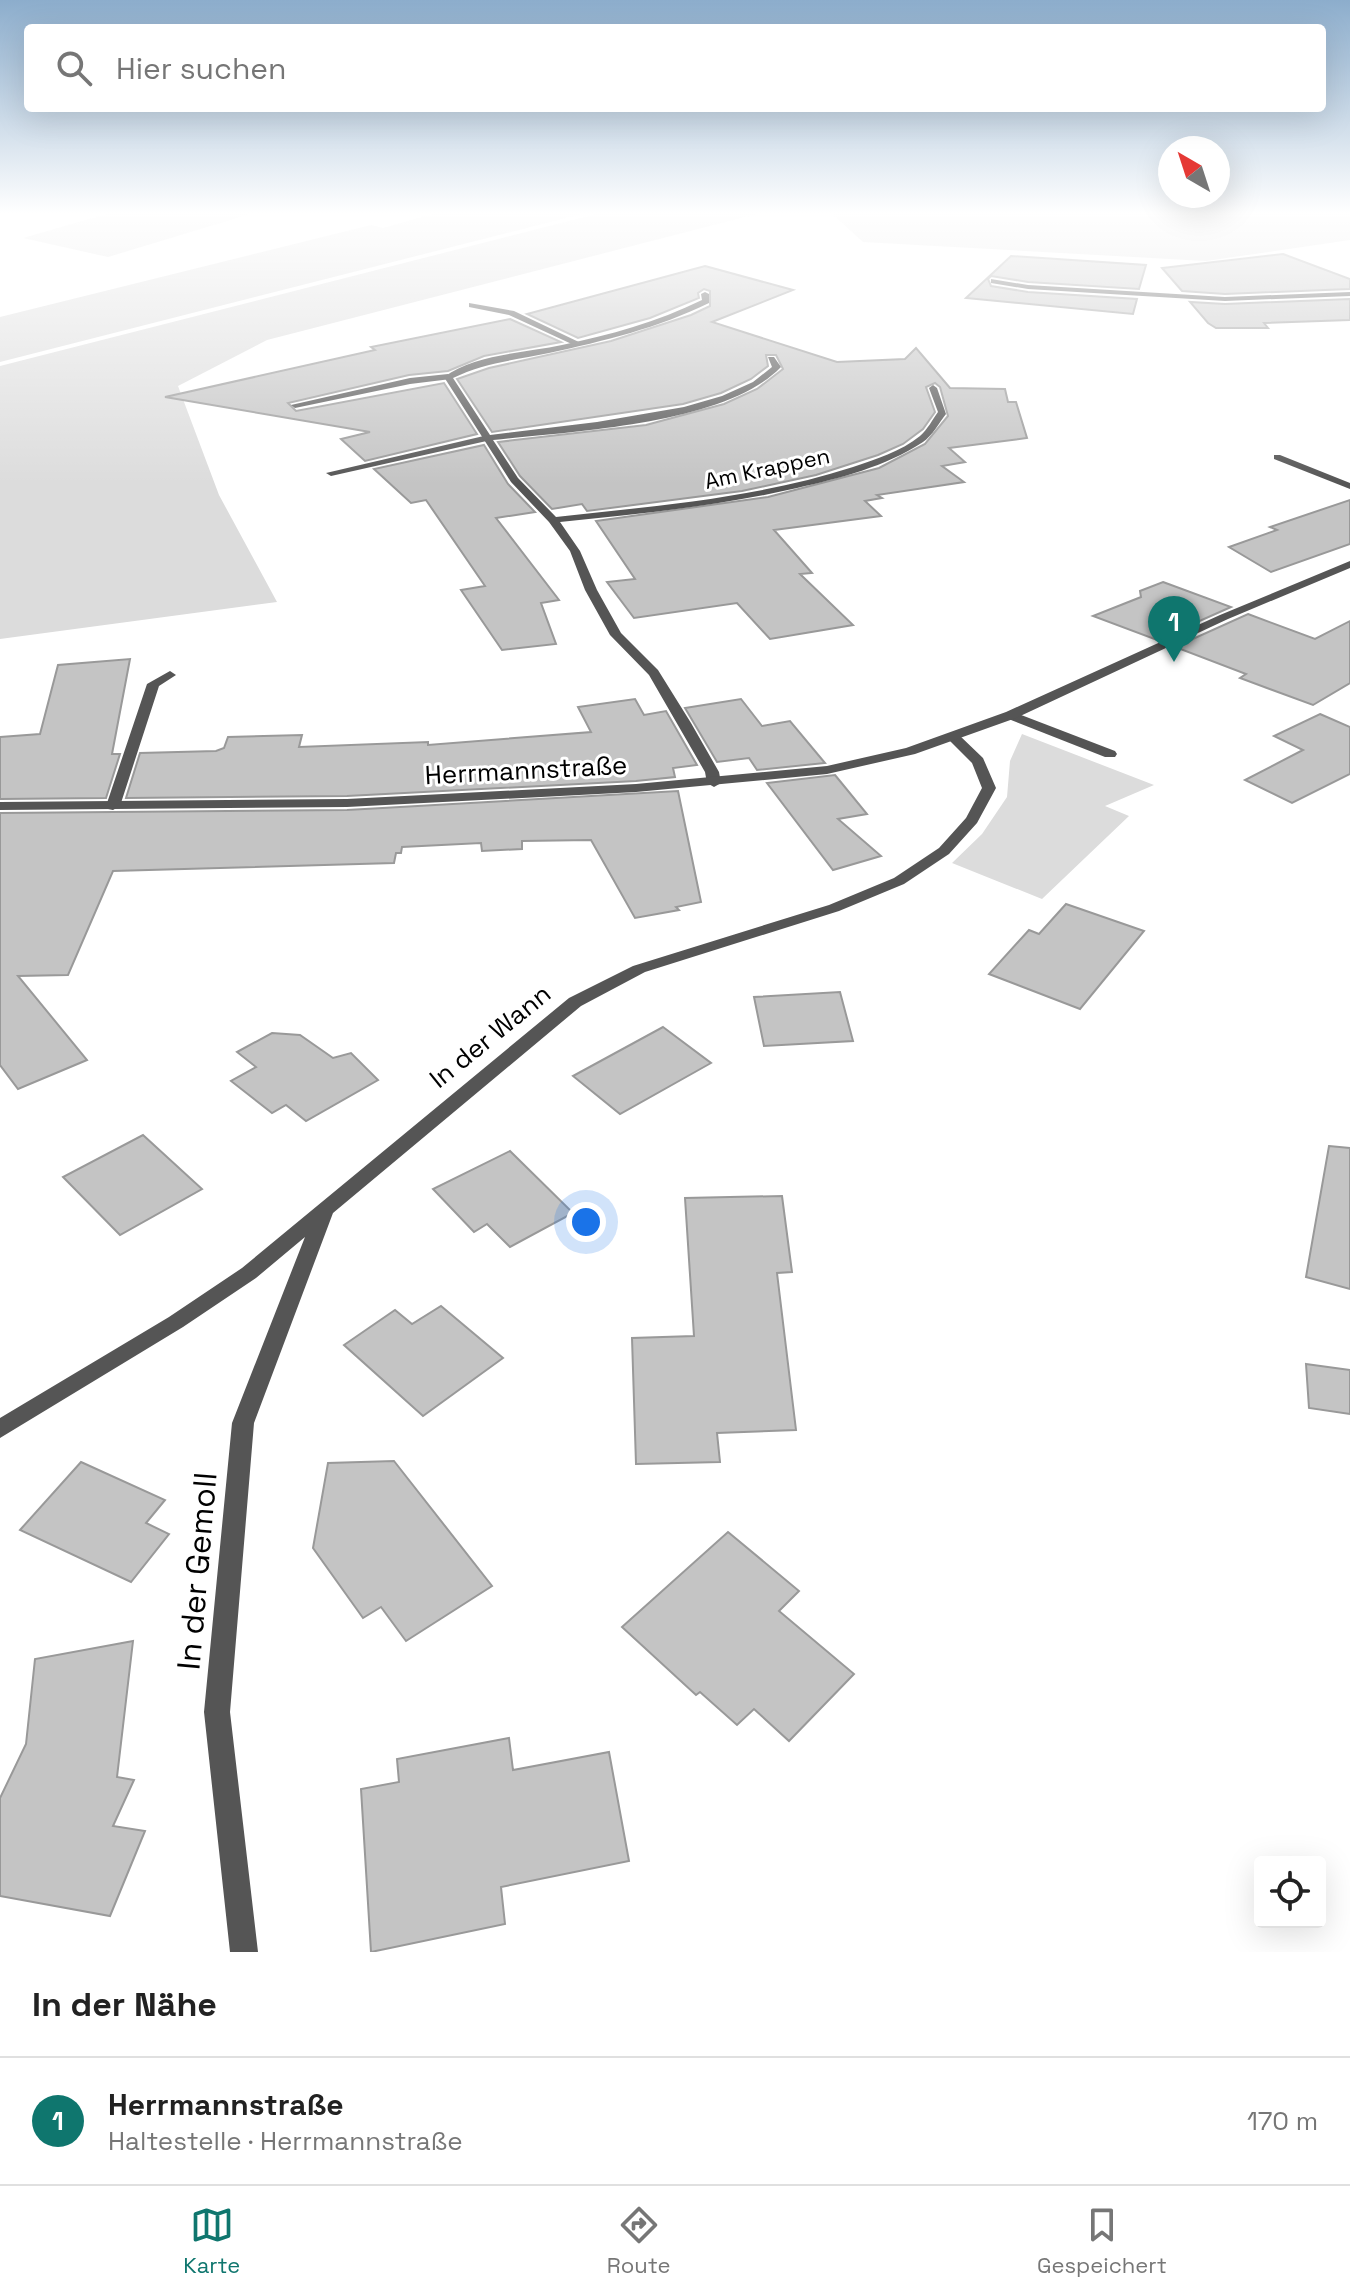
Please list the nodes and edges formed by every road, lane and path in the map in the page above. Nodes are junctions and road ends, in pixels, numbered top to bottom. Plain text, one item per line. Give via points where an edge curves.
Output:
1 (704, 302) edge
2 (472, 305) dead end
3 (579, 344) junction
4 (771, 359) dead end
5 (448, 377) junction
6 (933, 388) dead end
7 (295, 405) dead end
8 (488, 438) junction
9 (1277, 457) dead end
10 (331, 473) dead end
11 (1350, 486) edge
12 (553, 520) junction
13 (1350, 564) edge
14 (170, 675) dead end
15 (1011, 715) junction
16 (953, 737) junction
17 (1110, 754) dead end
18 (714, 783) junction
19 (0, 806) edge
20 (113, 806) junction
21 (325, 1209) junction
22 (0, 1429) edge
23 (244, 1952) edge

1 - 3 street via 670,318
2 - 3 street via 511,313
3 - 5 street via 465,367
4 - 8 street via 777,367 771,375 701,405 617,423
5 - 7 street
5 - 8 street
6 - 12 street, Am Krappen via 943,412 940,424 881,460 755,495
8 - 10 street
8 - 12 street via 514,480
9 - 11 street
12 - 18 street via 575,551 616,635 654,673 685,723
13 - 15 street, Herrmannstraße
14 - 20 street via 153,684
15 - 16 street, Herrmannstraße
15 - 17 street
16 - 18 street, Herrmannstraße via 851,766
16 - 21 street, In der Wann via 978,761 989,788 972,820 944,851 870,895 639,969 592,992 529,1038
18 - 20 street, Herrmannstraße via 347,803
19 - 20 street, Herrmannstraße
21 - 22 street, In der Wann via 214,1297
21 - 23 street, In der Gemoll via 243,1423 217,1712

